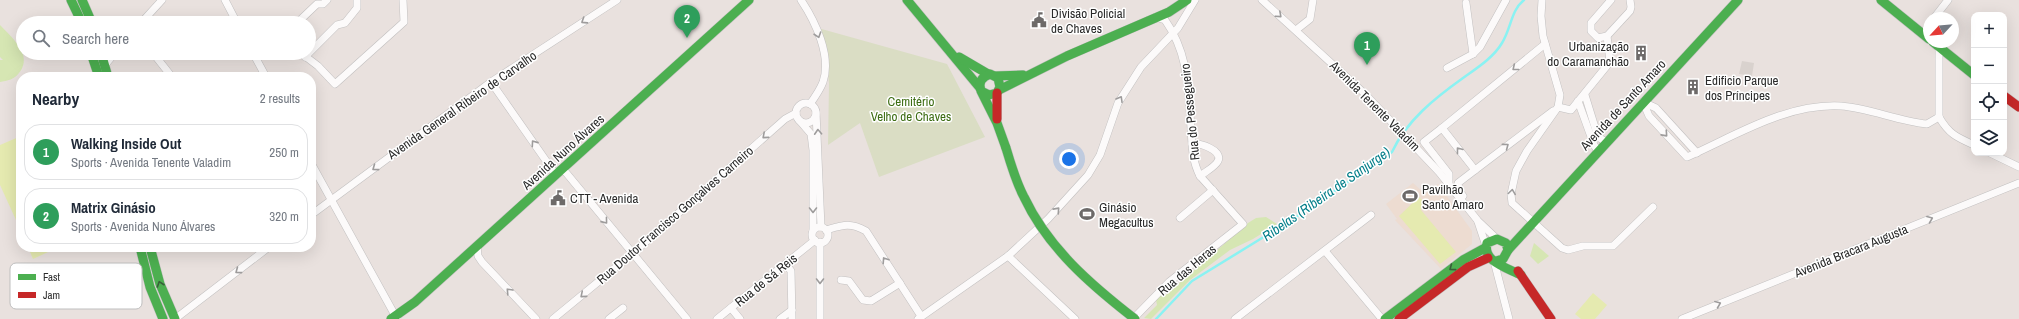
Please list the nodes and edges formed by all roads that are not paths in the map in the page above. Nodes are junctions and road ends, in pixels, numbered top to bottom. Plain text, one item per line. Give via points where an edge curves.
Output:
1 (71, 0) edge
2 (82, 0) edge
3 (162, 0) edge
4 (327, 0) edge
5 (357, 0) edge
6 (403, 0) edge
7 (617, 0) edge
8 (749, 0) edge
9 (801, 0) edge
10 (907, 0) edge
11 (1177, 0) edge
12 (1187, 0) edge
13 (1195, 0) edge
14 (1262, 0) edge
15 (1313, 0) edge
16 (1506, 0) edge
17 (1542, 0) edge
18 (1611, 0) edge
19 (1630, 0) edge
20 (1738, 0) edge
21 (1881, 0) edge
22 (1948, 0) edge
23 (226, 1) edge
24 (1466, 3) dead end
25 (1939, 12) edge
26 (79, 16) edge
27 (89, 16) edge
28 (147, 16) edge
29 (234, 16) edge
30 (304, 16) edge
31 (1154, 17) junction
32 (1296, 30) junction
33 (1173, 34) junction
34 (1923, 34) edge
35 (1607, 36) junction
36 (316, 44) edge
37 (1545, 44) junction
38 (1936, 48) edge
39 (1940, 48) edge
40 (951, 51) junction
41 (1473, 54) junction
42 (94, 60) edge
43 (103, 60) edge
44 (109, 60) edge
45 (159, 60) edge
46 (257, 60) edge
47 (310, 60) edge
48 (105, 65) junction
49 (1447, 68) dead end
50 (98, 72) edge
51 (107, 72) edge
52 (168, 72) edge
53 (263, 72) edge
54 (1971, 73) edge
55 (992, 75) junction
56 (1026, 75) junction
57 (491, 82) junction
58 (981, 90) junction
59 (998, 91) junction
60 (1585, 95) junction
61 (2007, 98) edge
62 (1578, 101) junction
63 (1643, 102) junction
64 (810, 104) junction
65 (2019, 106) edge
66 (1558, 107) junction
67 (816, 112) junction
68 (798, 116) junction
69 (1939, 117) junction
70 (997, 123) junction
71 (1442, 128) junction
72 (1606, 142) junction
73 (1192, 144) junction
74 (1971, 144) edge
75 (1598, 150) junction
76 (1697, 153) junction
77 (1996, 156) edge
78 (2019, 167) edge
79 (1475, 170) junction
80 (559, 172) junction
81 (316, 173) edge
82 (1200, 176) junction
83 (2019, 183) edge
84 (1449, 184) junction
85 (1213, 190) junction
86 (330, 200) junction
87 (1653, 207) dead end
88 (316, 211) edge
89 (1472, 214) junction
90 (1371, 215) dead end
91 (1180, 218) dead end
92 (1478, 221) junction
93 (1243, 224) joint
94 (1530, 224) junction
95 (823, 229) junction
96 (813, 230) junction
97 (1498, 239) junction
98 (818, 241) junction
99 (476, 246) junction
100 (1325, 251) junction
101 (141, 252) edge
102 (151, 252) edge
103 (262, 252) edge
104 (1508, 252) junction
105 (632, 254) junction
106 (1490, 255) junction
107 (1008, 256) junction
108 (786, 264) junction
109 (1521, 275) junction
110 (841, 280) dead end
111 (900, 283) junction
112 (623, 308) dead end
113 (731, 308) junction
114 (792, 310) junction
115 (394, 318) edge
116 (920, 318) edge
117 (163, 319) edge
118 (174, 319) edge
119 (536, 319) edge
120 (553, 319) edge
121 (609, 319) edge
122 (687, 319) edge
123 (717, 319) edge
124 (740, 319) edge
125 (780, 319) edge
126 (792, 319) edge
127 (820, 319) edge
128 (1075, 319) edge
129 (1134, 319) edge
130 (1235, 319) edge
131 (1382, 319) edge
132 (1385, 319) edge
133 (1400, 319) edge
134 (1509, 319) edge
135 (1551, 319) edge
136 (1682, 319) edge

1 - 26 main road
2 - 27 main road
3 - 28 street
4 - 30 street via 323,4 317,4
5 - 36 street via 358,8 345,23 337,25
6 - 47 street via 404,22 334,84
7 -> 57 street, Avenida General Ribeiro de Carvalho
8 - 80 main road, Avenida Nuno Álvares
9 -> 64 street via 814,24 824,61 823,82
10 - 40 main road
11 - 31 main road
12 - 31 main road via 1174,10
13 - 33 street
14 -> 32 street, Avenida Tenente Valadim
15 - 32 street via 1310,19
16 - 41 street via 1480,47
17 - 37 street via 1541,16
18 - 35 street via 1590,25 1594,36
19 - 35 street via 1630,11
20 - 63 main road, Avenida de Santo Amaro
21 - 34 main road
22 - 25 street
23 - 29 street
24 - 41 street
31 - 33 street, Rua do Pessegueiro via 1165,20
31 - 56 main road
32 - 84 street, Avenida Tenente Valadim via 1351,81
33 - 73 street, Rua do Pessegueiro via 1181,48 1186,70
107 -> 33 street via 1048,219 1088,175 1100,155 1118,103 1142,67
35 - 60 street via 1610,62
37 - 66 street via 1560,95
37 -> 71 street
38 - 69 street
39 - 54 main road
40 - 55 main road
40 - 58 main road
41 - 49 street
42 - 50 main road
43 - 48 main road
44 - 48 street
45 - 52 street
46 - 53 street
48 - 51 main road
55 - 56 main road
55 - 58 main road via 980,81
55 - 59 main road via 1000,84
56 - 59 main road
80 -> 57 street
57 -> 86 street, Avenida General Ribeiro de Carvalho
58 - 59 main road via 989,95
58 - 70 main road
59 - 70 main road
60 - 62 street
60 - 72 street via 1598,137
61 - 65 main road
62 - 66 street via 1571,110
62 - 75 street
63 - 72 main road, Avenida de Santo Amaro
63 - 76 street via 1656,108
63 -> 76 street via 1649,116 1687,157
64 - 67 street
64 - 68 street via 801,104
79 -> 66 street
94 -> 66 street via 1514,206 1511,194 1516,171
67 - 68 street via 811,121 804,122
95 -> 67 street
68 -> 96 street via 811,134
68 -> 105 street, Rua Doutor Francisco Gonçalves Carneiro via 785,119
69 - 74 street via 1954,136
69 - 76 street via 1927,124 1842,106 1822,106 1789,112
70 - 129 main road, bridge via 1023,196 1047,235 1078,272
79 -> 71 street
71 - 84 street via 1424,142 1449,174
72 - 75 main road, Avenida de Santo Amaro
73 - 82 street, Rua do Pessegueiro
73 - 82 street via 1206,145 1218,158 1218,162
75 - 94 main road, Avenida de Santo Amaro
77 - 78 street
79 - 89 street via 1458,183 1459,191 1470,206
80 - 99 main road, Avenida Nuno Álvares
80 -> 105 street
81 - 86 street
82 - 85 street, Rua do Pessegueiro
136 -> 83 street, Avenida Bracara Augusta
84 - 89 street, Avenida Tenente Valadim
85 - 91 street
85 - 93 street, Rua do Pessegueiro
86 - 88 street, Avenida General Ribeiro de Carvalho
86 - 115 street
87 - 94 street via 1613,246 1583,246 1568,250
89 - 92 street, Avenida Tenente Valadim
90 - 100 street
92 - 97 street, Avenida Tenente Valadim
92 - 106 street, Avenida Tenente Valadim
93 - 129 street, Rua das Heras via 1169,282
94 - 97 main road, Avenida de Santo Amaro via 1514,234
94 - 104 main road, Avenida de Santo Amaro
95 - 96 street
95 - 98 street via 827,237
111 -> 95 street via 866,231 855,225
96 - 98 street via 812,235
97 - 104 main road via 1506,243
97 - 106 main road via 1490,241
98 - 108 street, Rua de Sá Reis
98 -> 127 street
99 - 115 main road, Avenida Nuno Álvares via 416,302
119 -> 99 street via 482,262
100 - 130 street
100 - 131 street
101 - 117 main road via 150,287
118 -> 102 main road via 160,284
103 -> 118 street
104 - 106 main road via 1503,260
104 - 109 main road
105 -> 120 street, Rua Doutor Francisco Gonçalves Carneiro
105 - 122 street
106 - 109 main road
106 -> 132 main road via 1463,260
106 - 133 main road via 1472,264
106 - 134 street, Avenida Tenente Valadim
107 - 116 street
107 - 128 street
108 - 113 street, Rua de Sá Reis
108 - 114 street via 791,271
109 - 135 main road
110 - 111 street via 849,282 863,300 871,301
111 - 116 street
112 - 121 street
113 - 123 street, Rua de Sá Reis
113 - 124 street
114 - 125 street
114 - 126 street

